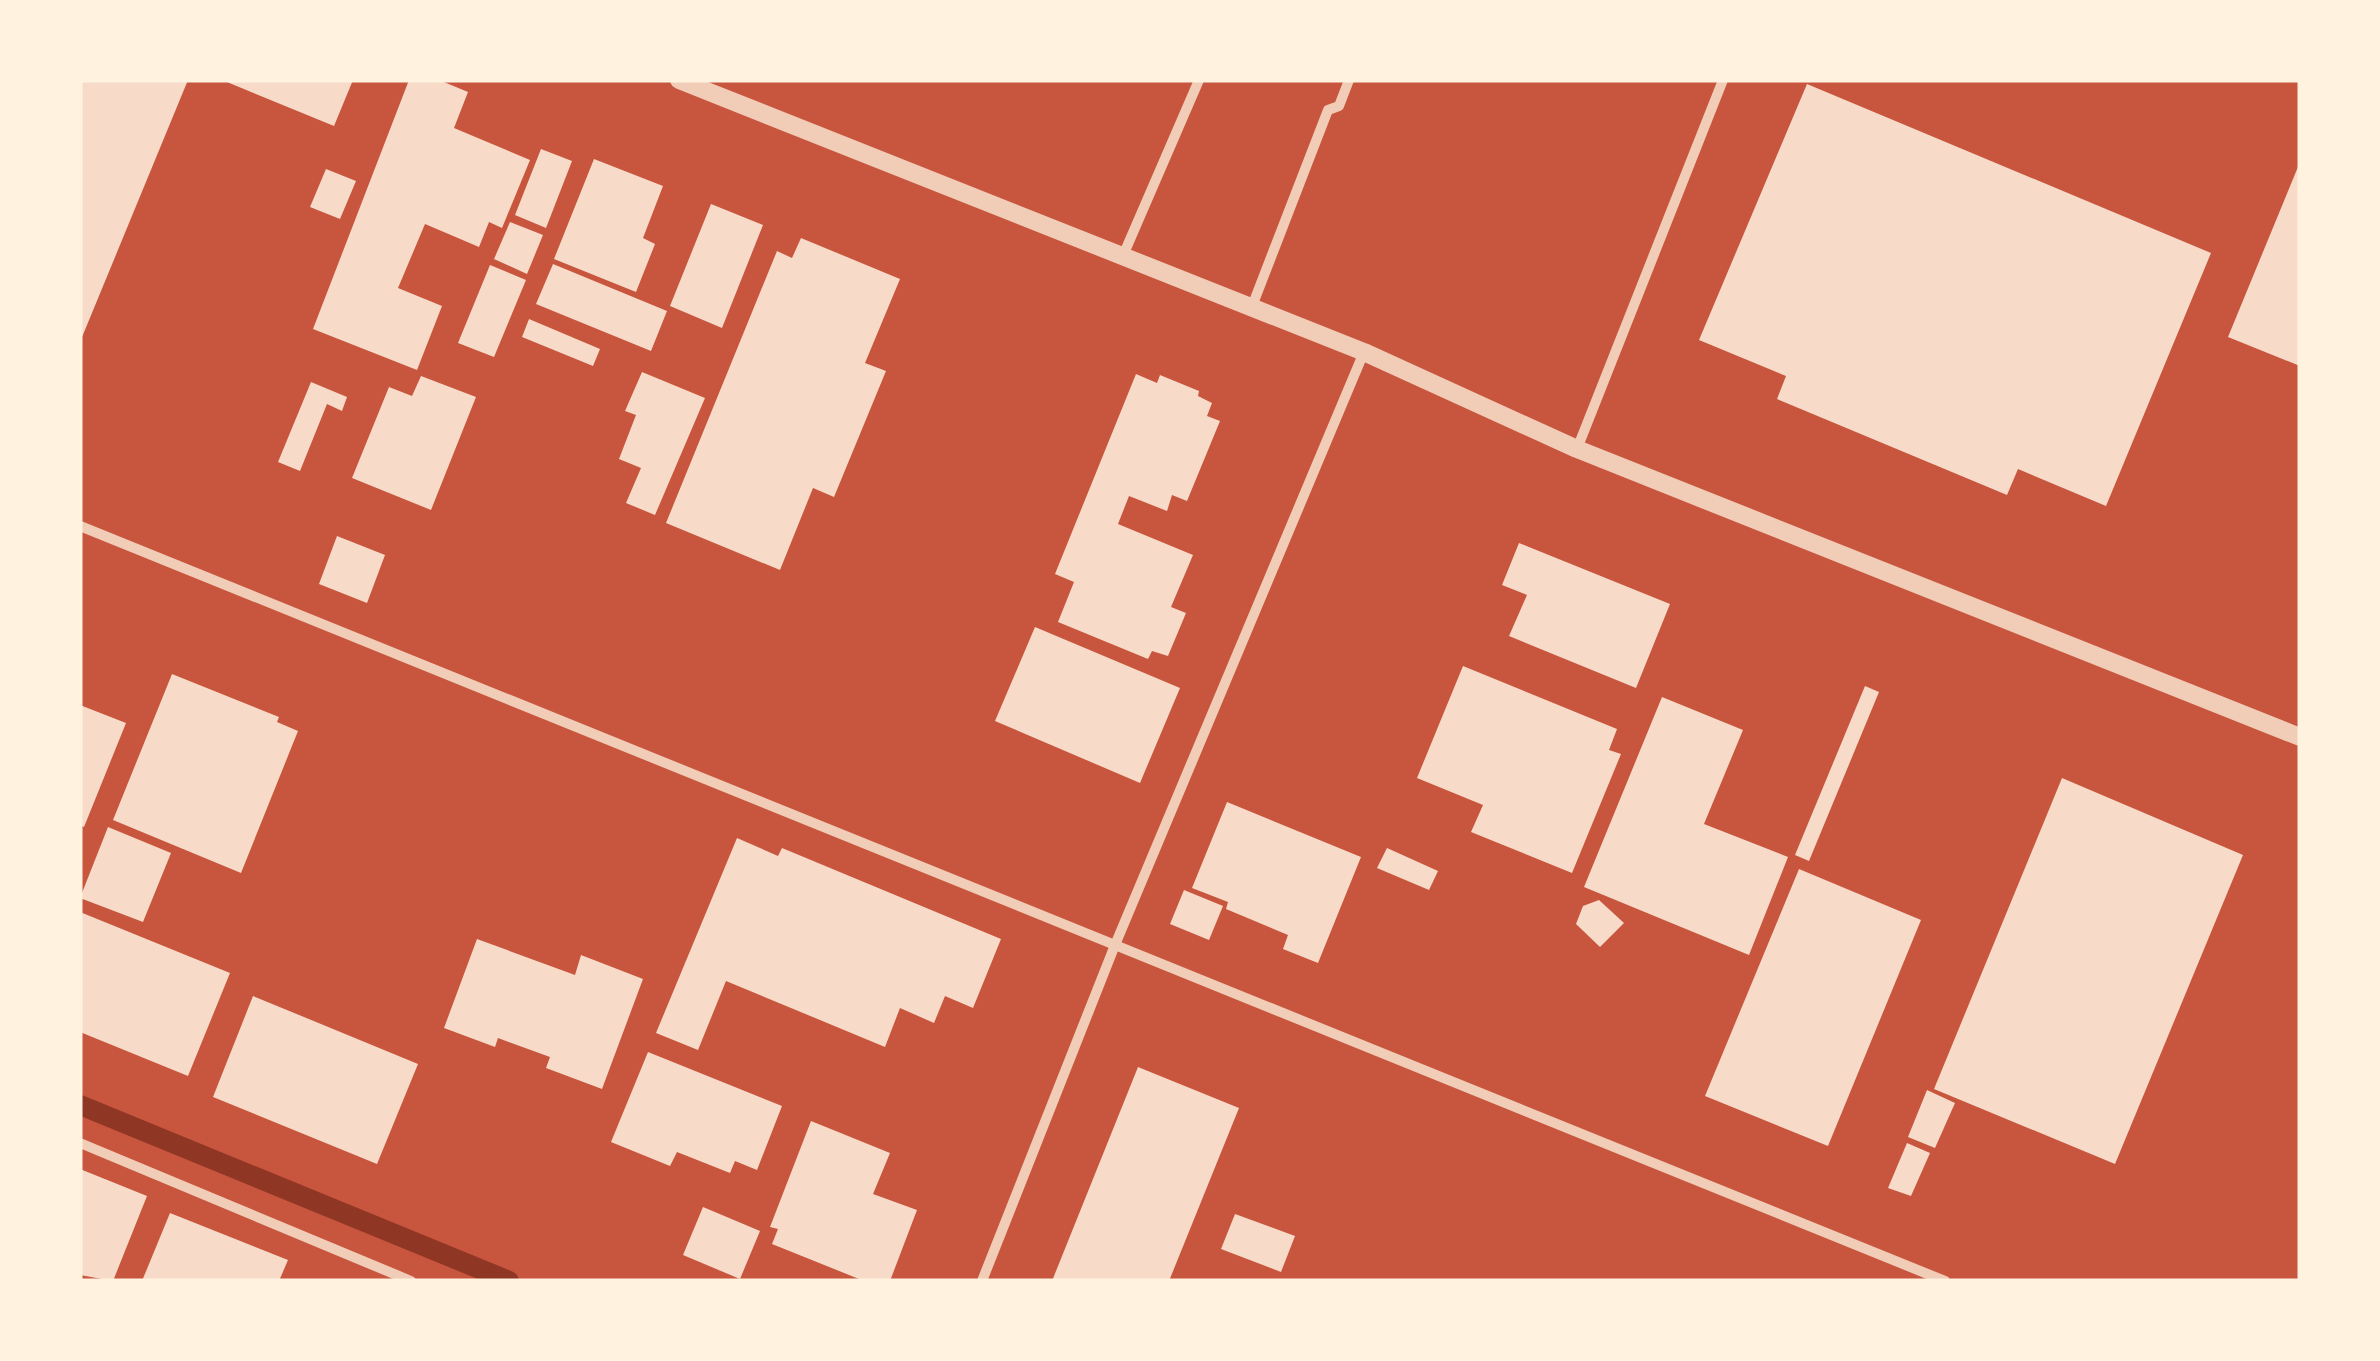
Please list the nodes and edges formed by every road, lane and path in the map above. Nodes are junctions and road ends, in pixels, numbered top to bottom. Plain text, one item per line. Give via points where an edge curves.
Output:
1 (679, 80) edge
2 (1199, 80) edge
3 (1349, 80) edge
4 (1723, 80) edge
5 (1122, 259) junction
6 (1251, 310) junction
7 (1364, 352) junction
8 (1577, 449) junction
9 (80, 526) edge
10 (2300, 737) edge
11 (1115, 945) junction
12 (80, 1143) edge
13 (411, 1281) edge
14 (982, 1281) edge
15 (1945, 1281) edge

1 - 5 street
2 - 5 street
3 - 6 street via 1339,106 1328,110
4 - 8 street
5 - 6 street
6 - 7 street
7 - 8 street
7 - 11 street
8 - 10 street
9 - 11 street
11 - 14 street
11 - 15 street
12 - 13 street

